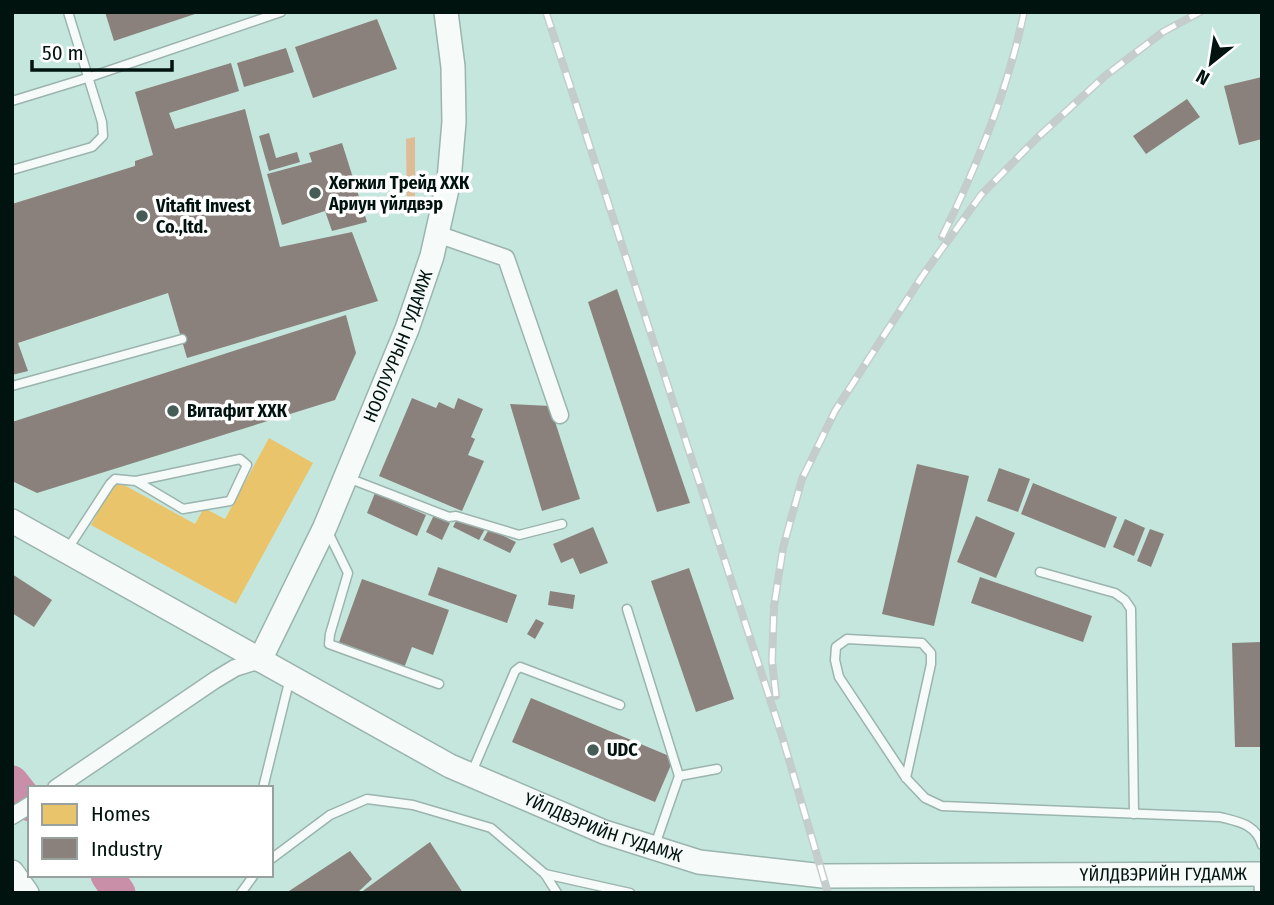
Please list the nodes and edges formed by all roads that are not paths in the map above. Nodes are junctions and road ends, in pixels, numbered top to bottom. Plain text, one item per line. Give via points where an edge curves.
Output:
1 (68, 12) edge
2 (281, 12) edge
3 (446, 12) edge
4 (87, 78) junction
5 (12, 101) edge
6 (12, 170) edge
7 (437, 234) junction
8 (182, 339) dead end
9 (12, 386) edge
10 (561, 415) dead end
11 (345, 477) junction
12 (136, 481) junction
13 (12, 521) edge
14 (562, 524) dead end
15 (325, 527) junction
16 (66, 551) junction
17 (1040, 572) dead end
18 (628, 608) dead end
19 (260, 660) junction
20 (290, 677) junction
21 (439, 684) dead end
22 (620, 705) dead end
23 (717, 769) dead end
24 (470, 774) junction
25 (679, 776) junction
26 (906, 778) junction
27 (59, 786) edge
28 (263, 786) edge
29 (28, 806) edge
30 (1134, 814) junction
31 (12, 816) edge
32 (1262, 845) edge
33 (654, 848) junction
34 (273, 858) edge
35 (12, 872) edge
36 (545, 874) junction
37 (253, 877) edge
38 (1260, 880) edge
39 (27, 893) edge
40 (241, 893) edge
41 (557, 893) edge
42 (630, 893) edge

1 - 4 lane
2 - 4 lane
3 - 7 main road, НООЛУУРЫН ГУДАМЖ via 454,122 449,180
4 - 5 lane
4 - 6 lane via 103,136 92,147
7 - 10 street via 506,258
7 - 11 main road, НООЛУУРЫН ГУДАМЖ via 407,329
8 - 9 lane
11 - 14 lane via 449,517 519,535
11 - 15 main road, НООЛУУРЫН ГУДАМЖ
12 - 12 lane via 183,509 230,502 247,466 240,458
12 - 16 lane via 115,479 110,484
13 - 16 main road, YЙЛДВЭРИЙН ГУДАМЖ
15 - 19 main road, НООЛУУРЫН ГУДАМЖ
15 - 21 lane via 348,573 329,644
16 - 19 main road, YЙЛДВЭРИЙН ГУДАМЖ
17 - 30 lane via 1115,593 1131,610
18 - 25 lane
19 - 20 main road, YЙЛДВЭРИЙН ГУДАМЖ
19 - 27 street via 224,673
20 - 24 main road, YЙЛДВЭРИЙН ГУДАМЖ
20 - 28 lane
22 - 24 lane via 520,667
23 - 25 lane
24 - 33 main road, YЙЛДВЭРИЙН ГУДАМЖ via 604,832
25 - 33 lane
26 - 26 lane via 839,677 836,647 848,639 922,643 931,653
26 - 30 lane via 925,798 942,806
29 - 31 street
30 - 32 lane via 1220,817 1246,824 1259,834
33 - 38 main road, YЙЛДВЭРИЙН ГУДАМЖ via 699,862 823,876
34 - 36 lane via 330,815 367,799 413,805 491,828
35 - 39 main road
36 - 41 lane
36 - 42 lane
37 - 40 lane

